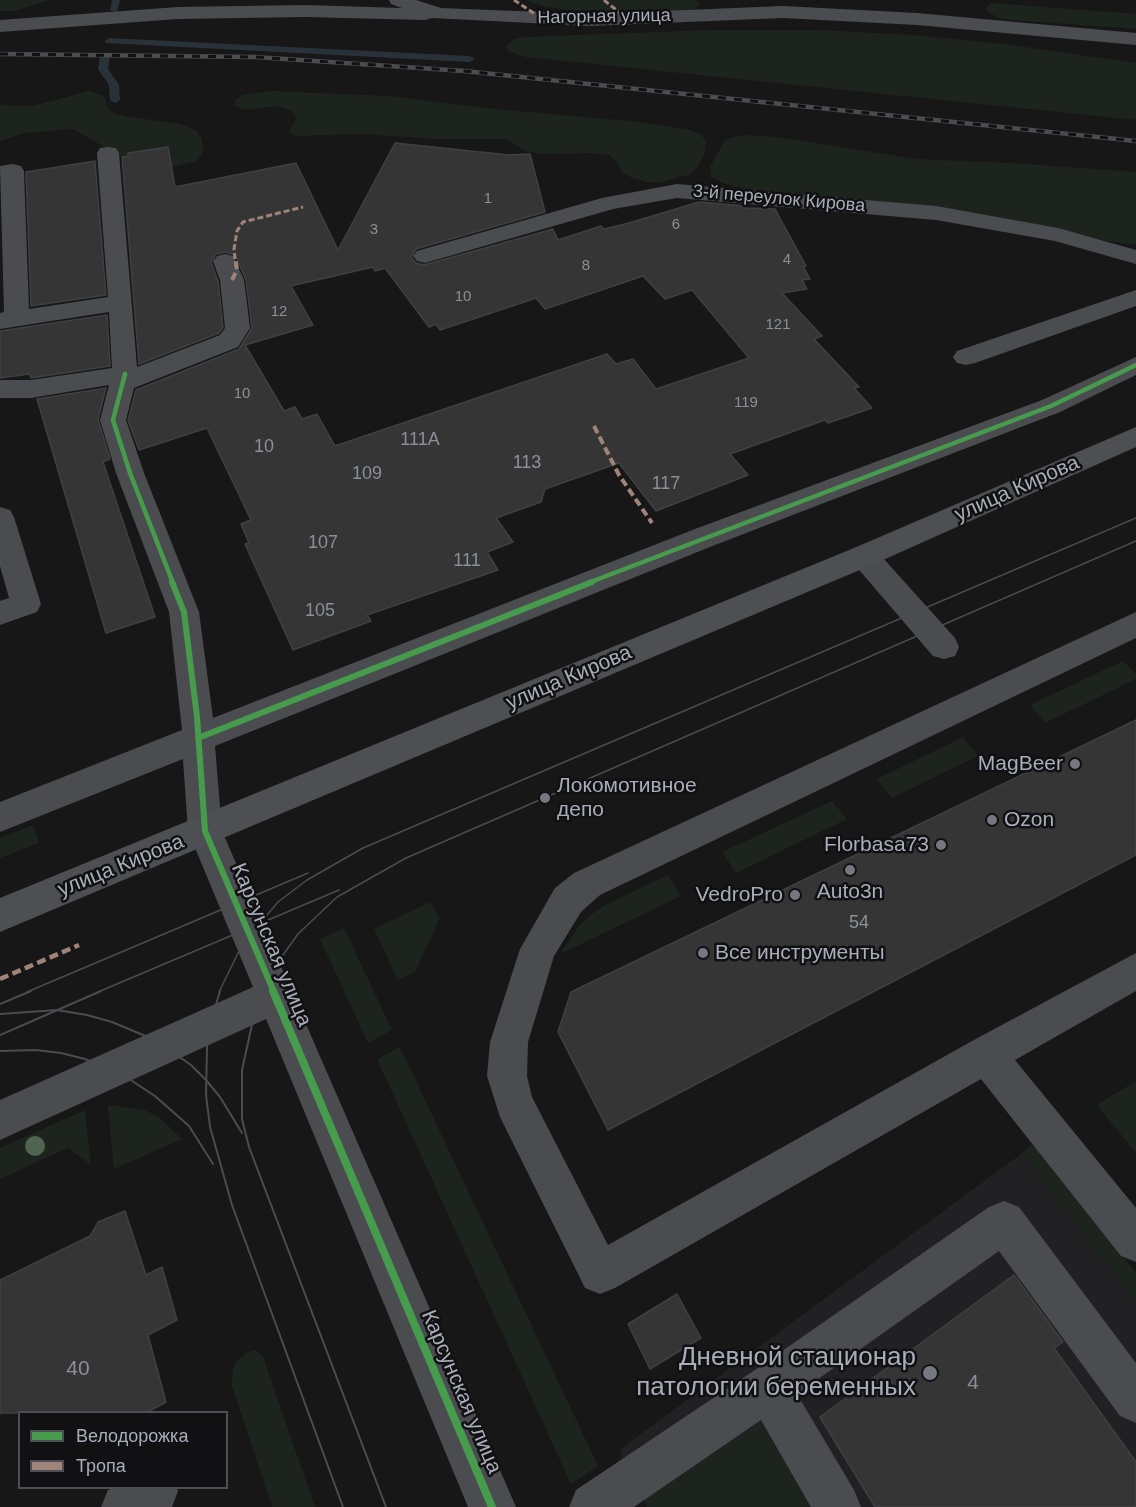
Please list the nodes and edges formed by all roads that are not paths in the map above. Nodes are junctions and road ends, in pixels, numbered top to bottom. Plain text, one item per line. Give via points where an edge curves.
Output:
1 (398, 0) edge
2 (439, 14) junction
3 (0, 26) edge
4 (1136, 39) edge
5 (108, 153) dead end
6 (0, 173) edge
7 (7, 226) edge
8 (425, 256) dead end
9 (1136, 257) edge
10 (225, 261) dead end
11 (1136, 298) edge
12 (121, 303) junction
13 (8, 320) edge
14 (966, 357) dead end
15 (1136, 366) edge
16 (124, 378) junction
17 (0, 389) edge
18 (1136, 436) edge
19 (0, 517) edge
20 (864, 556) junction
21 (0, 613) edge
22 (1136, 624) edge
23 (944, 646) dead end
24 (198, 738) junction
25 (0, 817) edge
26 (205, 831) junction
27 (0, 915) edge
28 (1136, 971) edge
29 (275, 996) junction
30 (987, 1055) junction
31 (0, 1120) edge
32 (1136, 1241) edge
33 (768, 1389) junction
34 (1136, 1400) edge
35 (492, 1507) edge
36 (593, 1507) edge
37 (837, 1507) edge

1 - 2 street, Нагорная улица
2 - 3 street via 190,13
2 - 4 street, Нагорная улица via 590,20 783,12 928,20
5 - 12 street, Карсунская улица
6 - 7 street via 13,171
7 - 13 street
8 - 9 street, 3-й переулок Кирова via 610,203 677,191 936,213 1058,235
10 - 16 street via 232,280 238,328 229,341
11 - 14 street
12 - 13 street
12 - 16 street, Карсунская улица
15 - 24 street via 1051,406 705,537
16 - 17 street
16 - 24 street, Карсунская улица via 113,420 184,612
18 - 20 main road, улица Кирова
19 - 21 street via 26,604
20 - 23 street
20 - 26 main road, улица Кирова
22 - 30 street via 587,884 568,900 538,949 510,1042 507,1076 514,1103 600,1272
24 - 25 street
24 - 26 street, Карсунская улица
26 - 27 main road, улица Кирова
26 - 29 street, Карсунская улица
28 - 30 street
29 - 31 street
29 - 35 street, Карсунская улица
30 - 32 street
33 - 34 street via 1004,1222
33 - 36 street
33 - 37 street

